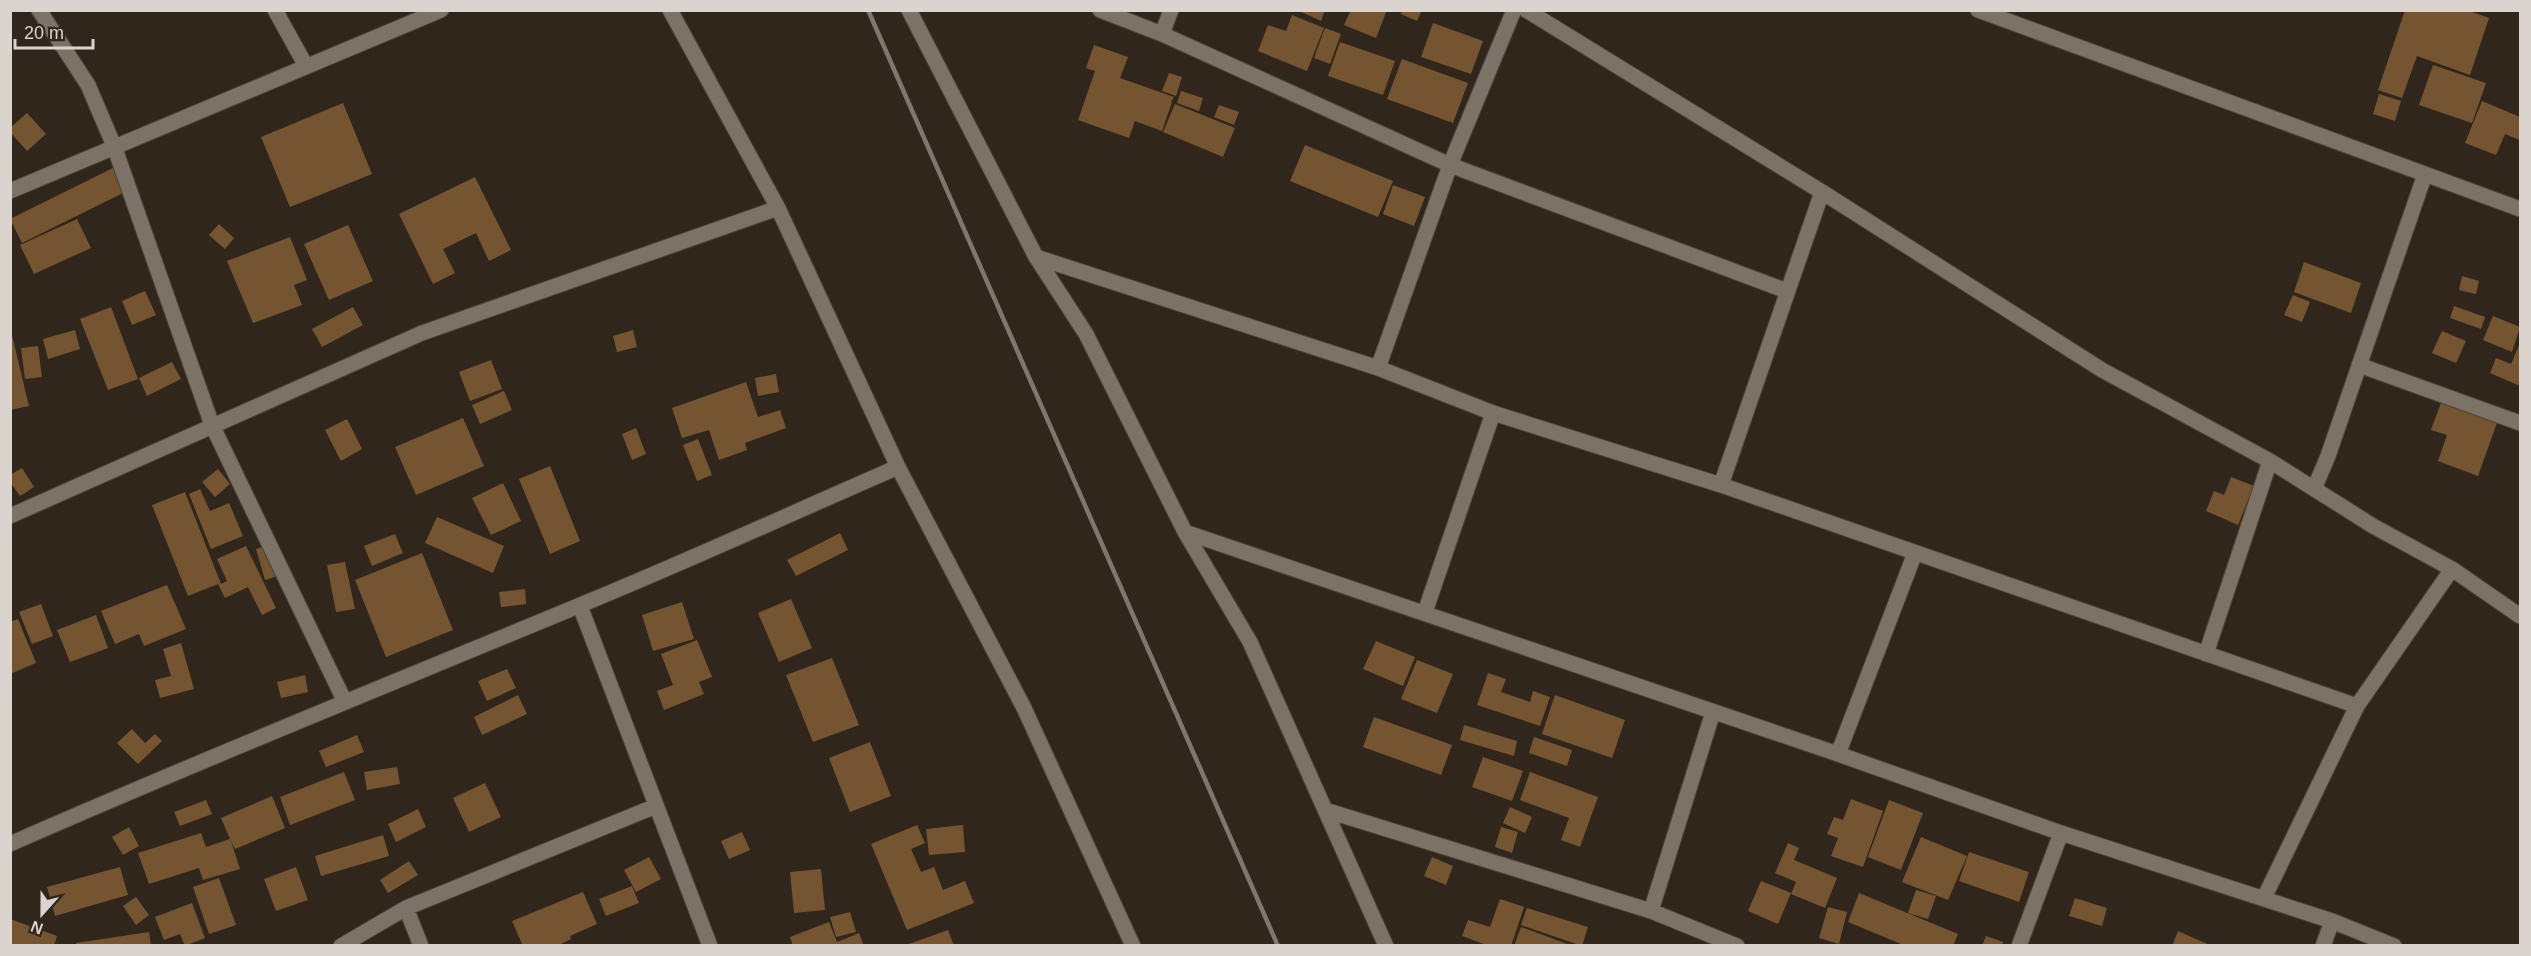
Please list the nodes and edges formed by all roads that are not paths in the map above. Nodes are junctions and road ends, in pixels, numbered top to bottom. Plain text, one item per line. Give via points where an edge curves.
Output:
1 (39, 10) edge
2 (275, 10) edge
3 (441, 10) edge
4 (669, 10) edge
5 (909, 10) edge
6 (1100, 10) edge
7 (1171, 10) edge
8 (1514, 10) edge
9 (1526, 10) edge
10 (1978, 10) edge
11 (1162, 34) junction
12 (306, 66) junction
13 (114, 146) junction
14 (1450, 165) junction
15 (2425, 174) junction
16 (10, 191) edge
17 (1822, 192) junction
18 (778, 208) junction
19 (2520, 209) edge
20 (1036, 258) junction
21 (1787, 291) junction
22 (2359, 366) junction
23 (1378, 368) junction
24 (1492, 412) junction
25 (2520, 423) edge
26 (213, 425) junction
27 (2270, 461) junction
28 (898, 467) junction
29 (1721, 485) junction
30 (2314, 489) junction
31 (10, 516) edge
32 (1185, 532) junction
33 (1914, 553) junction
34 (2452, 569) junction
35 (580, 606) junction
36 (1425, 612) junction
37 (2520, 616) edge
38 (2206, 654) junction
39 (344, 700) junction
40 (2357, 706) junction
41 (1713, 712) junction
42 (1838, 754) junction
43 (656, 806) junction
44 (1325, 810) junction
45 (2061, 833) junction
46 (10, 844) edge
47 (2264, 898) junction
48 (406, 908) junction
49 (1651, 911) junction
50 (2332, 921) junction
51 (341, 945) edge
52 (421, 945) edge
53 (710, 945) edge
54 (1133, 945) edge
55 (1386, 945) edge
56 (1737, 945) edge
57 (2019, 945) edge
58 (2322, 945) edge
59 (2394, 945) edge

1 - 13 street via 88,85
2 - 12 street
3 - 12 street
4 - 18 street
5 - 20 street
6 - 11 street
7 - 11 street
8 - 14 street
9 - 17 street
10 - 15 street
11 - 14 street
12 - 13 street
13 - 16 street
13 - 26 street
14 - 21 street
14 - 23 street
15 - 19 street
15 - 22 street
17 - 21 street
17 - 27 street via 2102,370
18 - 26 street via 422,333
18 - 28 street
20 - 23 street
20 - 32 street via 1086,334
21 - 29 street
22 - 25 street
22 - 30 street
23 - 24 street
24 - 29 street
24 - 36 street
26 - 31 street
26 - 39 street
27 - 30 street
27 - 38 street
28 - 35 street
28 - 54 street via 1024,708
29 - 33 street
30 - 34 street
32 - 36 street
32 - 44 street via 1250,642
33 - 38 street
33 - 42 street
34 - 37 street
34 - 40 street
35 - 39 street
35 - 43 street
36 - 41 street
38 - 40 street
39 - 46 street
40 - 47 street
41 - 42 street
41 - 49 street
42 - 45 street
43 - 48 street
43 - 53 street
44 - 49 street
44 - 55 street
45 - 47 street
45 - 57 street
47 - 50 street
48 - 51 street
48 - 52 street
49 - 56 street
50 - 58 street
50 - 59 street

